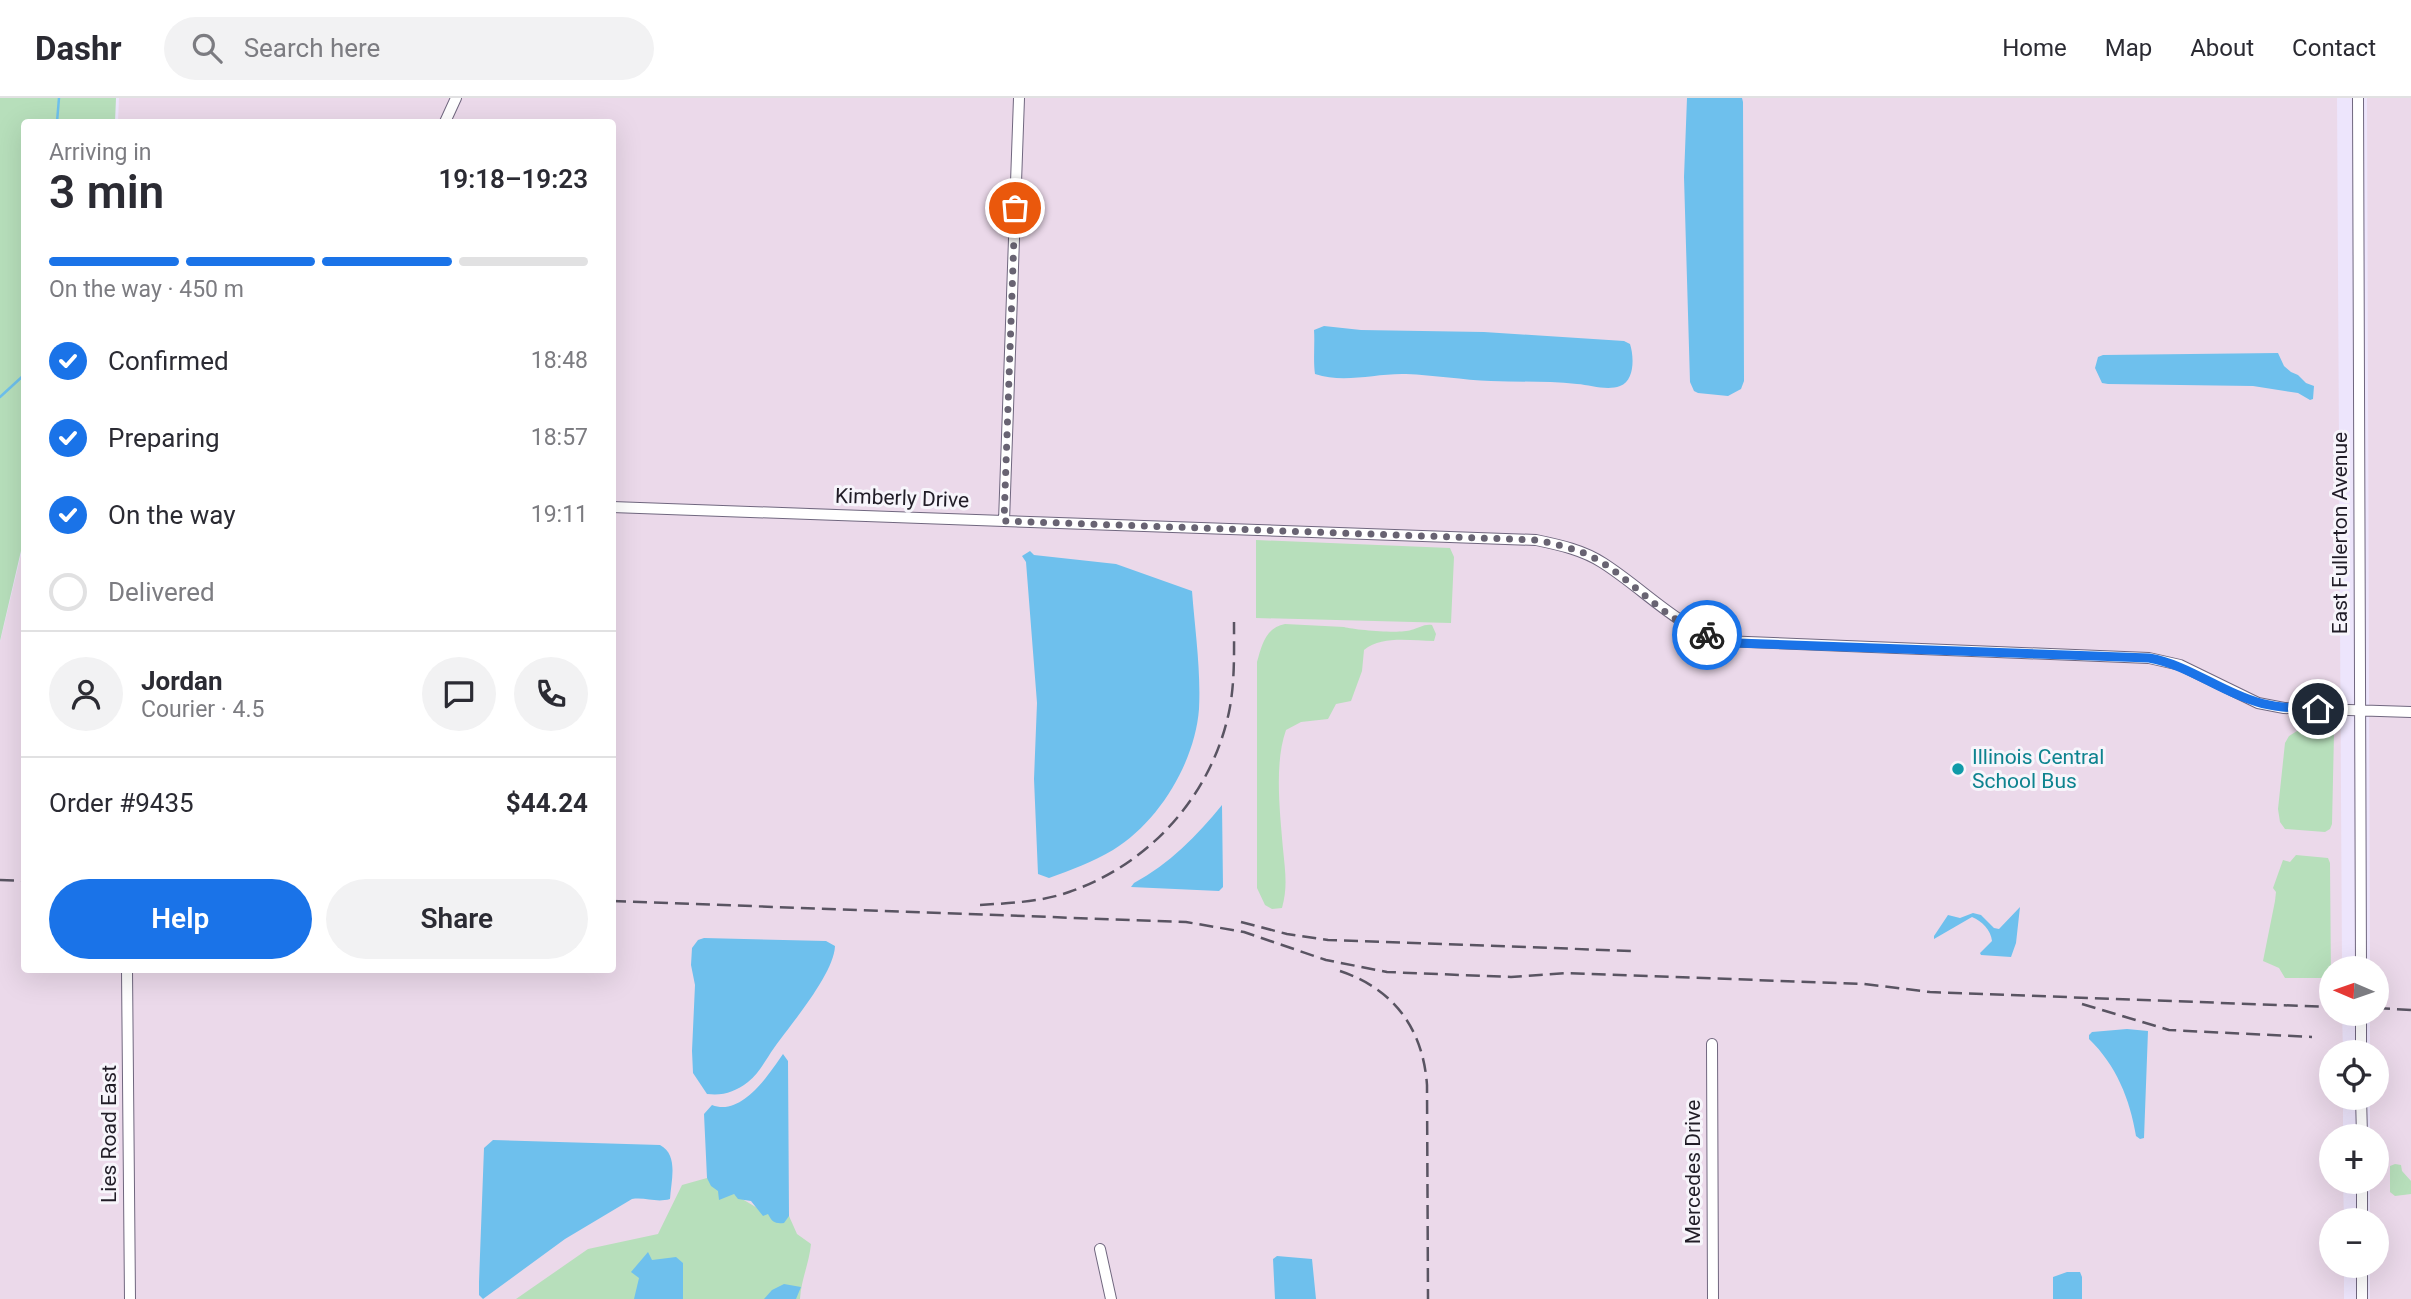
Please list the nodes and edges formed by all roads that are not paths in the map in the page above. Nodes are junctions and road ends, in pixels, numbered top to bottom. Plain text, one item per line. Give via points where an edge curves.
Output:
1 (456, 98) edge
2 (1019, 98) edge
3 (2358, 98) edge
4 (446, 119) edge
5 (616, 507) edge
6 (1004, 521) junction
7 (2360, 710) junction
8 (2411, 712) edge
9 (2361, 956) edge
10 (127, 973) edge
11 (1712, 1044) dead end
12 (1100, 1249) dead end
13 (2362, 1278) edge
14 (130, 1299) edge
15 (1111, 1299) edge
16 (1713, 1299) edge
17 (2362, 1299) edge

1 - 4 street
2 - 6 street
3 - 7 street, East Fullerton Avenue
5 - 6 street, Kimberly Drive
6 - 7 street, Kimberly Drive via 1536,540 1602,563 1676,619 1723,640 2149,658 2187,668 2258,703
7 - 8 street, Kimberly Drive
7 - 9 street, East Fullerton Avenue
10 - 14 street, Lies Road East
11 - 16 street, Mercedes Drive
12 - 15 street
13 - 17 street

